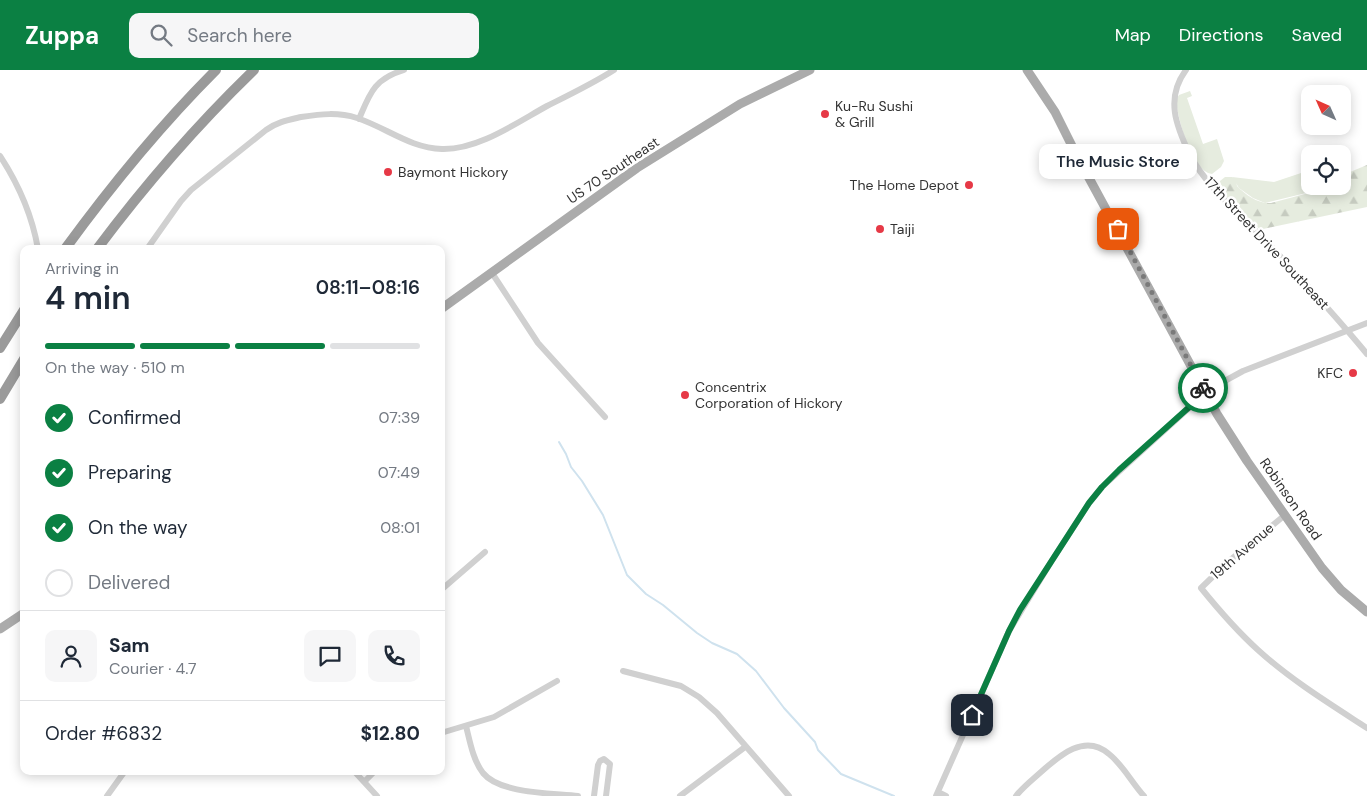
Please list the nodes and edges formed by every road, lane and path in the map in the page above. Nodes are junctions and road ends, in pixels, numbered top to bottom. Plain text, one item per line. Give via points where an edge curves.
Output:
1 (209, 70) edge
2 (216, 70) edge
3 (254, 70) edge
4 (404, 70) edge
5 (614, 70) edge
6 (810, 70) edge
7 (1027, 70) edge
8 (1186, 70) edge
9 (359, 119) junction
10 (159, 131) junction
11 (0, 156) edge
12 (37, 245) edge
13 (68, 245) edge
14 (100, 245) edge
15 (149, 245) edge
16 (492, 273) junction
17 (445, 307) edge
18 (20, 316) edge
19 (1367, 323) edge
20 (1347, 330) junction
21 (0, 348) edge
22 (1367, 354) edge
23 (20, 366) edge
24 (1206, 392) junction
25 (0, 399) edge
26 (605, 417) dead end
27 (1285, 515) junction
28 (484, 552) dead end
29 (445, 586) edge
30 (1367, 612) edge
31 (20, 616) edge
32 (0, 629) edge
33 (623, 671) dead end
34 (557, 681) dead end
35 (466, 726) junction
36 (1367, 728) edge
37 (445, 732) edge
38 (745, 747) junction
39 (122, 775) edge
40 (358, 775) edge
41 (371, 775) edge
42 (364, 782) junction
43 (514, 793) edge
44 (937, 794) edge
45 (1139, 794) edge
46 (108, 796) edge
47 (377, 796) edge
48 (578, 796) edge
49 (594, 796) edge
50 (606, 796) edge
51 (680, 796) edge
52 (789, 796) edge
53 (946, 796) edge
54 (1016, 796) edge

1 - 10 highway
2 - 10 highway
3 - 14 highway via 185,142
4 - 9 street via 376,85
5 - 9 street via 484,140 460,148 421,146
6 - 16 main road, US 70 Southeast via 740,104 670,147 602,192
7 - 24 main road, Robinson Road via 1055,112
8 - 20 street, 17th Street Drive Southeast via 1176,88 1174,103 1176,118 1194,160 1218,191
9 - 15 street via 326,113 270,127 186,194
10 - 13 highway
11 - 12 street via 22,194
16 - 17 main road, US 70 Southeast
16 - 26 street via 538,343
18 - 21 highway
19 - 20 street
20 - 22 street, 17th Street Drive Southeast
20 - 24 street via 1243,371
23 - 25 highway
24 - 27 main road, Robinson Road via 1217,414
24 - 44 street via 1119,470 1089,503 1009,631
27 - 30 main road, Robinson Road via 1332,580
27 - 36 street, 19th Avenue via 1201,588 1270,660
28 - 29 street
31 - 32 main road
33 - 38 street via 681,686 694,693 717,713
34 - 35 street via 494,718
35 - 37 street
35 - 43 street via 483,772
38 - 51 street
38 - 52 street
39 - 46 street
40 - 42 street
41 - 42 street
42 - 47 street
43 - 48 street
44 - 53 street
45 - 54 street via 1108,752 1089,745 1078,746 1061,755
49 - 50 street via 598,765 604,759 610,764

